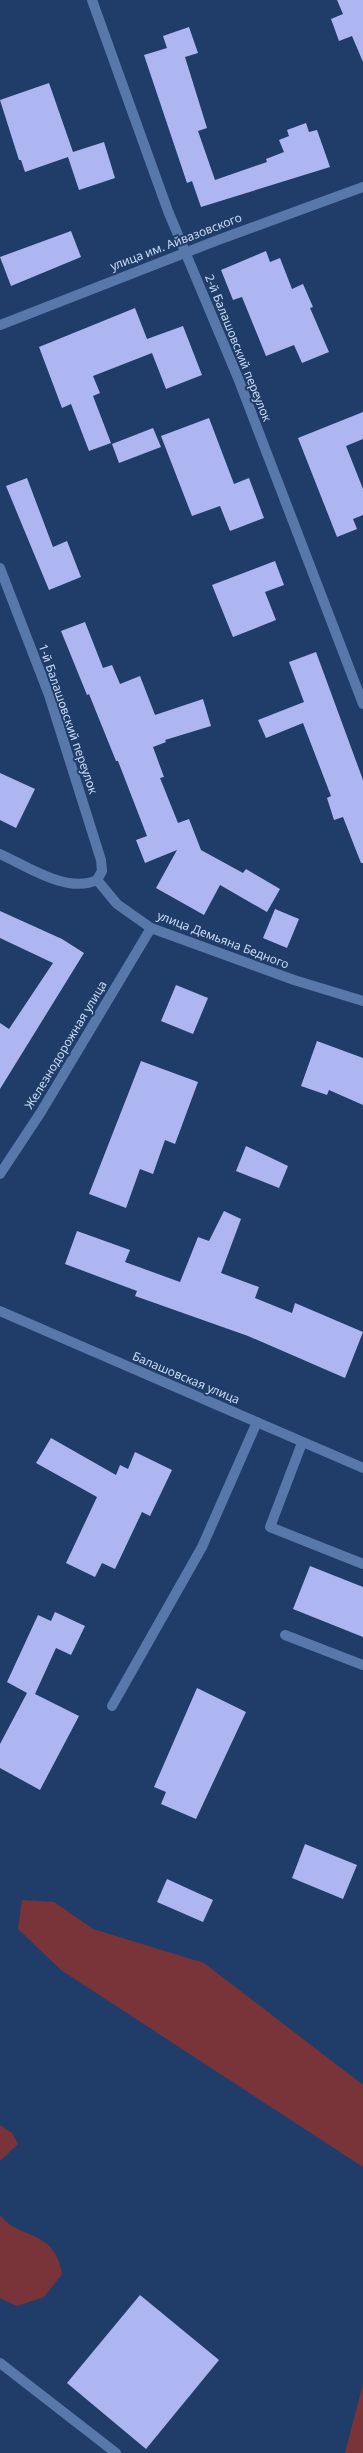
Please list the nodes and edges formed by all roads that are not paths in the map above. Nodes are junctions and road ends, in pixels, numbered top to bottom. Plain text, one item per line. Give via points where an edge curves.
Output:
1 (92, 0) edge
2 (363, 187) edge
3 (185, 252) junction
4 (0, 324) edge
5 (0, 568) edge
6 (363, 704) edge
7 (0, 854) edge
8 (97, 880) junction
9 (151, 928) junction
10 (363, 1001) edge
11 (0, 1174) edge
12 (0, 1311) edge
13 (258, 1422) junction
14 (302, 1443) junction
15 (363, 1468) edge
16 (363, 1564) edge
17 (285, 1634) dead end
18 (363, 1665) edge
19 (112, 1706) dead end
20 (0, 2363) edge
21 (116, 2453) edge

1 - 3 street, 2-й Балашовский переулок
2 - 3 street, улица им. Айвазовского
3 - 4 street, улица им. Айвазовского
3 - 6 street, 2-й Балашовский переулок via 238,378
5 - 8 street, 1-й Балашовский переулок via 49,695 94,840 102,871
7 - 8 street via 56,879 80,885
8 - 9 street, улица Демьяна Бедного via 117,904
9 - 10 street, улица Демьяна Бедного via 294,980
9 - 11 street, Железнодорожная улица via 41,1112
12 - 13 street, Балашовская улица
13 - 14 street, Балашовская улица
13 - 19 street via 202,1547
14 - 15 street, Балашовская улица
14 - 16 street via 270,1527
17 - 18 street
20 - 21 street

